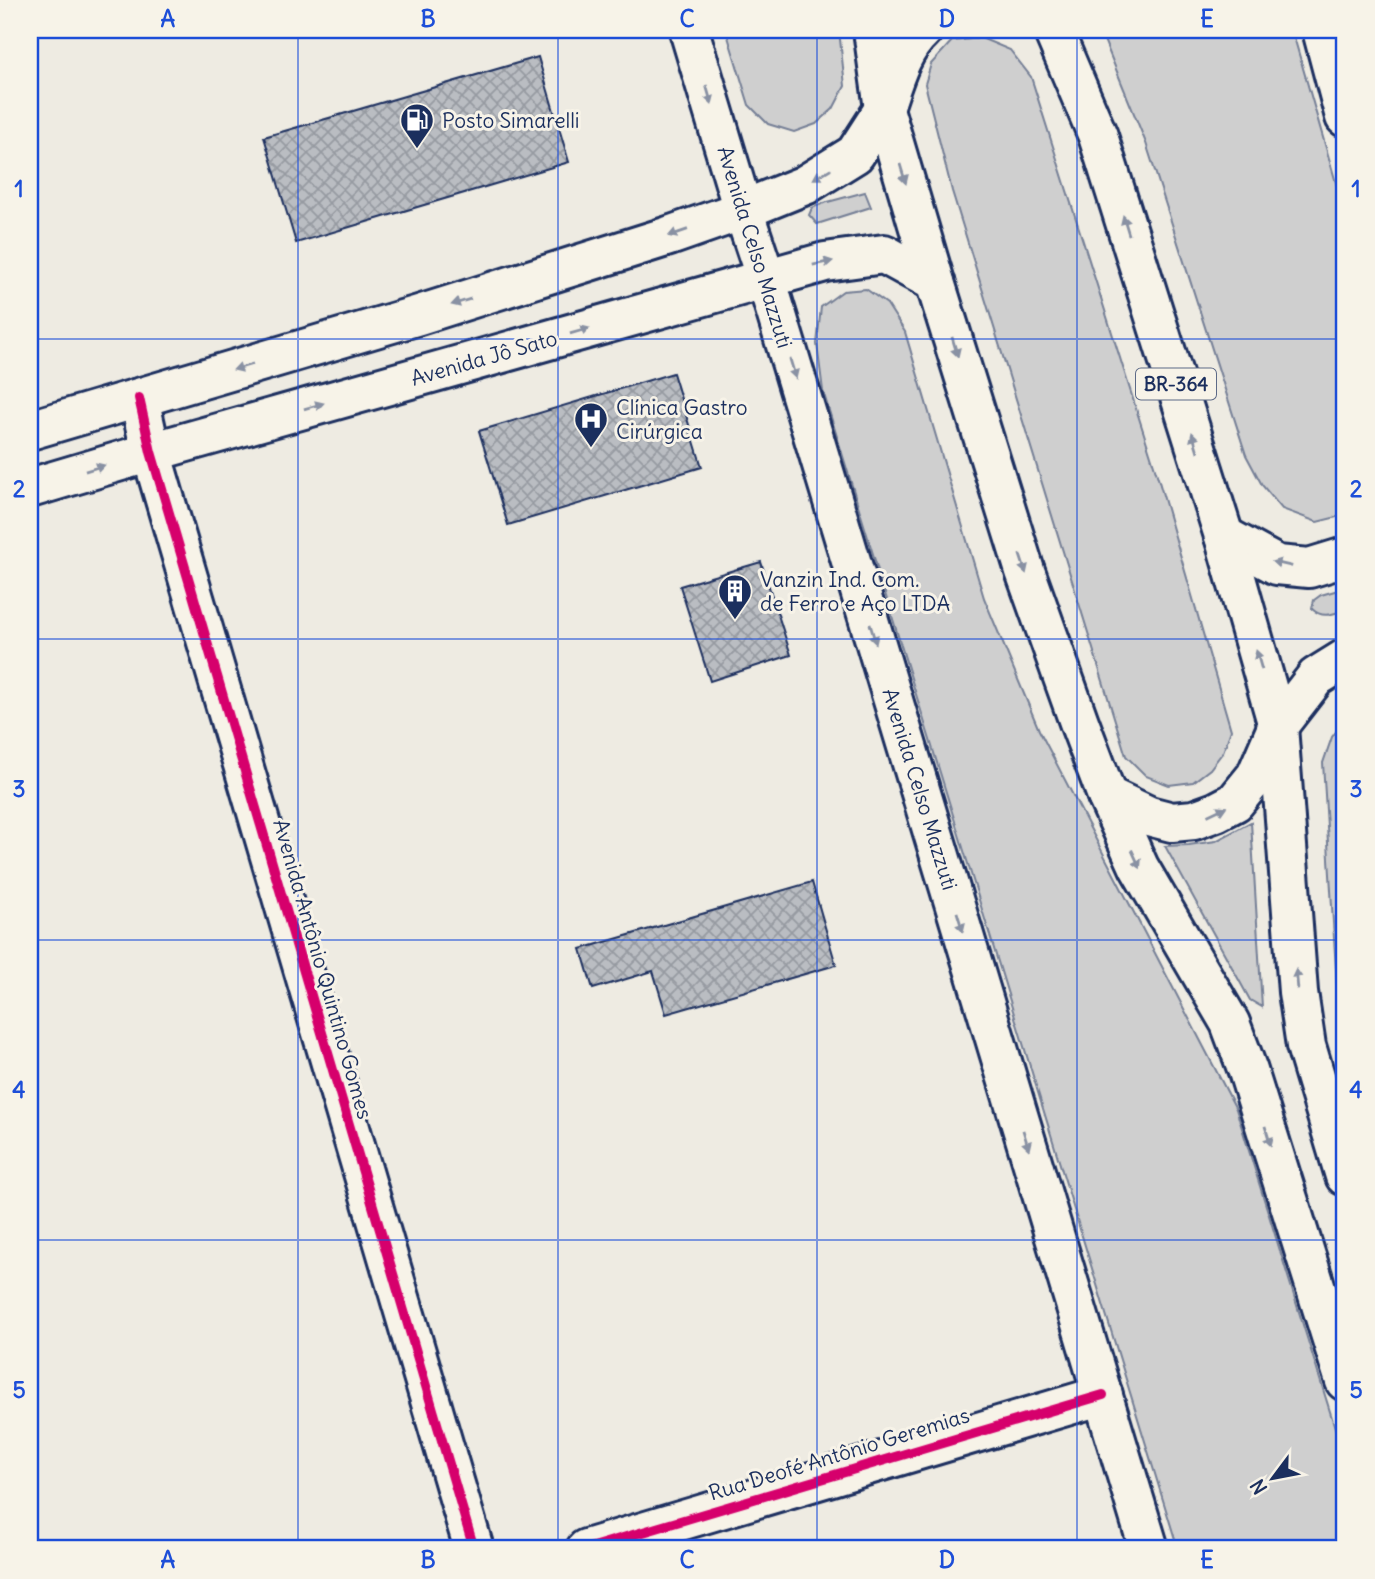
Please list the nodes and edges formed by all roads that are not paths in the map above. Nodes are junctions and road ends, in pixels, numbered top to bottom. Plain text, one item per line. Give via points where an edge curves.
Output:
1 (689, 30) edge
2 (873, 30) edge
3 (923, 30) edge
4 (1322, 30) edge
5 (1048, 35) edge
6 (884, 109) junction
7 (1345, 117) edge
8 (743, 210) junction
9 (766, 279) junction
10 (935, 282) junction
11 (139, 398) junction
12 (30, 430) edge
13 (151, 452) junction
14 (30, 488) edge
15 (1224, 536) junction
16 (1345, 557) edge
17 (1345, 659) edge
18 (1278, 726) junction
19 (1107, 796) junction
20 (1345, 1176) edge
21 (1345, 1381) edge
22 (1103, 1395) junction
23 (474, 1549) edge
24 (586, 1549) edge
25 (1149, 1549) edge

1 -> 8 main road, Avenida Celso Mazzuti
2 - 6 main road
3 - 6 main road via 901,60
4 - 7 main road
15 -> 5 main road, BR-364 via 1098,136
6 -> 8 main road via 856,154 805,185
6 -> 10 main road
8 - 9 main road, Avenida Celso Mazzuti
8 -> 11 main road via 445,307
9 -> 10 main road, Avenida Jô Sato via 825,262 884,254
13 -> 9 main road, Avenida Jô Sato
9 -> 22 main road, Avenida Celso Mazzuti
10 -> 19 main road via 1025,571
11 - 12 main road
11 - 13 main road, Avenida Antônio Quintino Gomes
14 -> 13 main road, Avenida Jô Sato
13 - 23 main road, Avenida Antônio Quintino Gomes
16 -> 15 main road via 1309,568 1277,565
18 -> 15 main road, BR-364
17 - 18 main road via 1316,677
19 -> 18 main road via 1172,822 1216,812 1235,802 1256,776
20 -> 18 main road, BR-364 via 1306,1046 1300,1006
19 -> 21 main road via 1139,867 1230,1024
22 - 24 main road, Rua Deofé Antônio Geremias
22 - 25 main road, Avenida Celso Mazzuti

